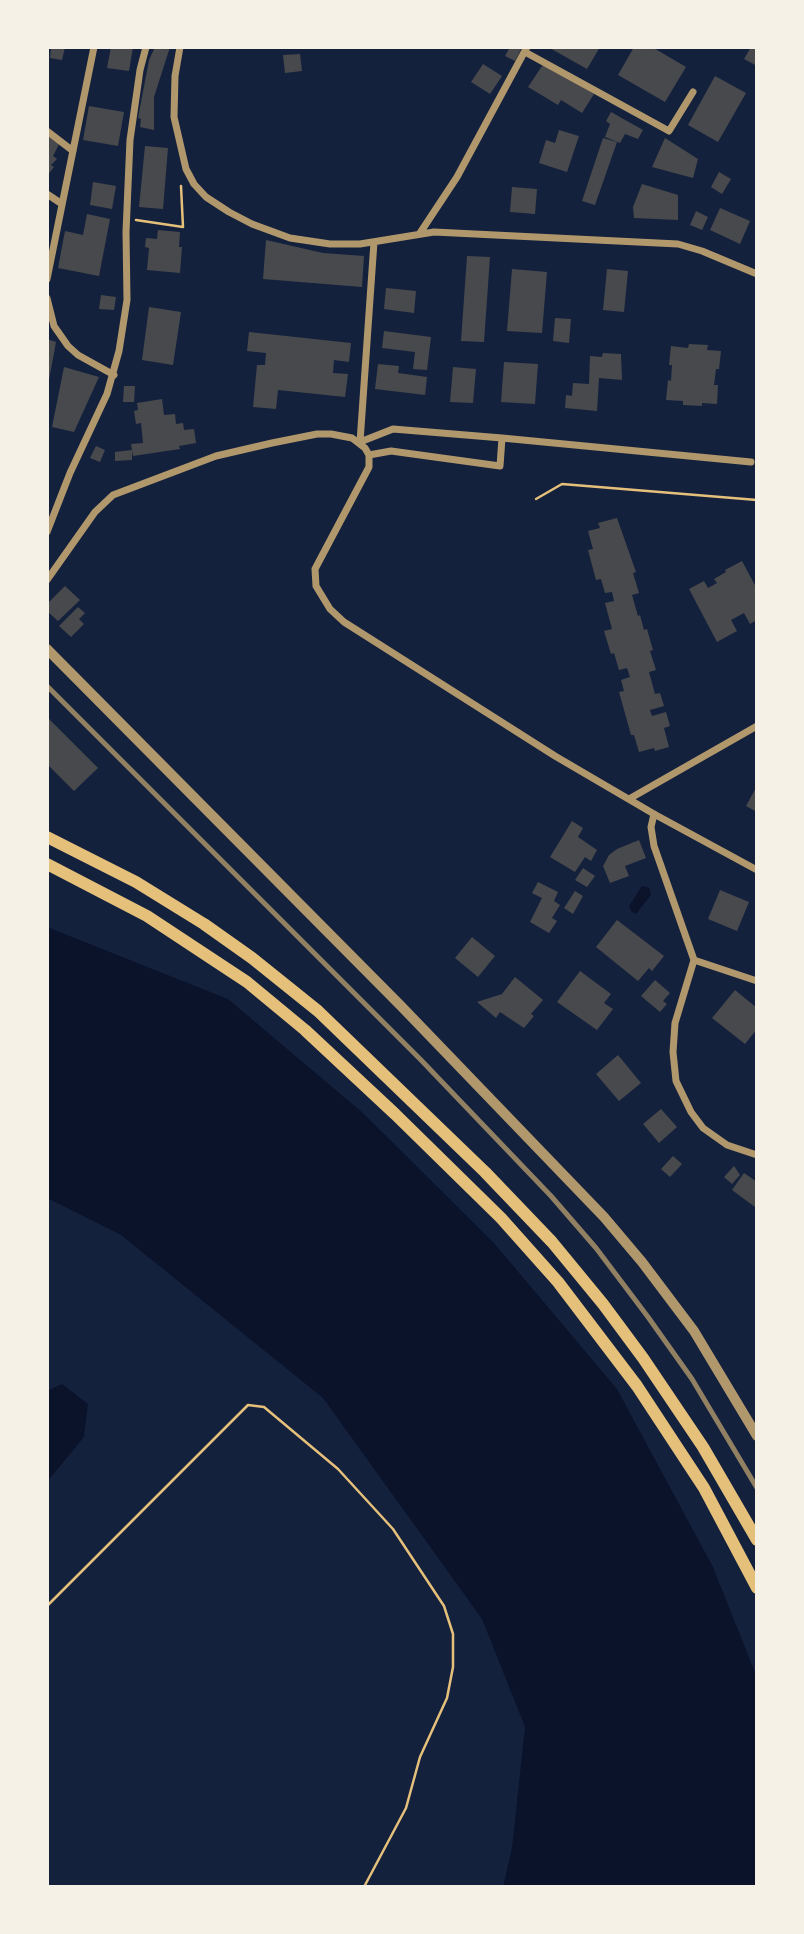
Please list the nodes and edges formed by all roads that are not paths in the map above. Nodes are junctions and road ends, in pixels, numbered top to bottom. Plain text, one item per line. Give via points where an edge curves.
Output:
1 (94, 47) edge
2 (146, 47) edge
3 (180, 47) edge
4 (526, 49) edge
5 (693, 92) dead end
6 (47, 131) edge
7 (73, 151) junction
8 (47, 194) edge
9 (62, 204) junction
10 (420, 233) junction
11 (374, 242) junction
12 (757, 274) edge
13 (47, 279) edge
14 (47, 298) edge
15 (114, 375) junction
16 (502, 438) junction
17 (360, 442) junction
18 (369, 455) junction
19 (751, 462) dead end
20 (47, 532) edge
21 (47, 580) edge
22 (47, 649) edge
23 (757, 726) edge
24 (629, 799) junction
25 (654, 814) junction
26 (47, 837) edge
27 (47, 864) edge
28 (757, 870) edge
29 (694, 960) junction
30 (757, 981) edge
31 (757, 1156) edge
32 (757, 1436) edge
33 (757, 1540) edge
34 (757, 1588) edge

1 - 7 street
2 - 15 street via 130,140 127,300
3 - 11 street via 173,107 177,139 186,169 206,197 252,224 290,238 322,244
4 - 5 street via 669,131
4 - 10 street via 457,177
6 - 7 street
7 - 9 street
8 - 9 street
9 - 13 street
10 - 11 street
10 - 12 street via 678,244
11 - 17 street
14 - 15 street via 54,326 68,346
15 - 20 street
16 - 17 street via 393,429
16 - 18 street via 500,466 391,451
16 - 19 street
17 - 18 street
17 - 21 street via 331,433 304,435 216,456 117,493 95,512
18 - 24 street via 365,476 315,569 324,603 353,627
22 - 32 street via 604,1217 694,1331
23 - 24 street
24 - 25 street
25 - 28 street
25 - 29 street via 654,846
26 - 33 highway via 136,882 252,958 312,1006 485,1171 552,1242 643,1358 703,1447
27 - 34 highway via 139,911 247,982 396,1114 486,1202 616,1356 704,1488
29 - 30 street
29 - 31 street via 675,1023 676,1081 703,1128 727,1145

